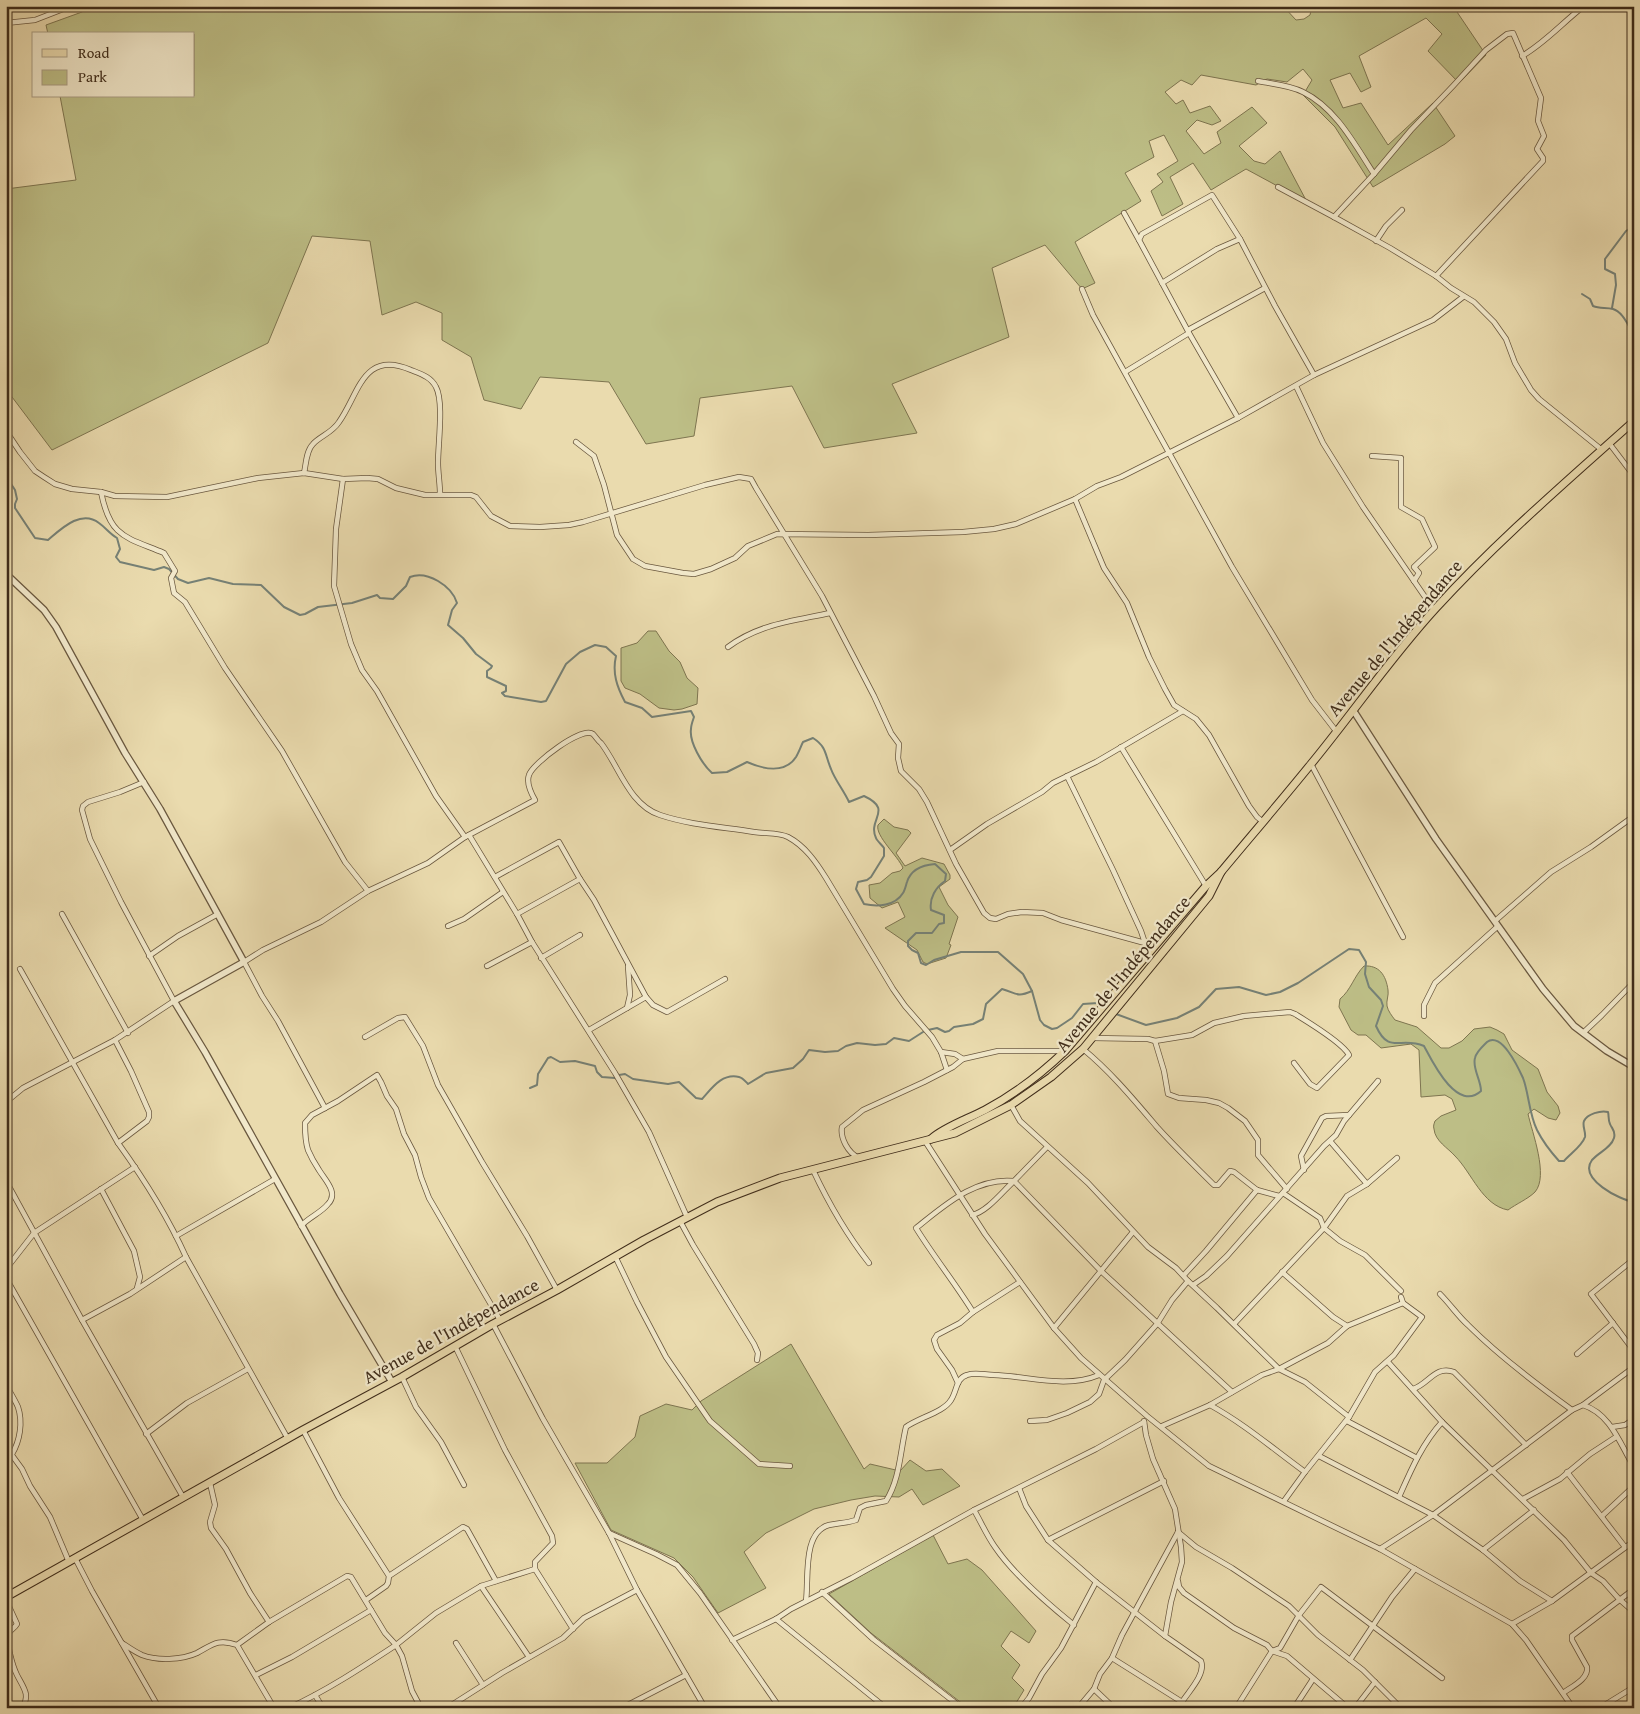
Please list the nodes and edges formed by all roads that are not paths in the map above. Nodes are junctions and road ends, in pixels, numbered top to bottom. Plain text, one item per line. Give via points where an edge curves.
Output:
1 (71, 6) edge
2 (1584, 6) edge
3 (6, 23) edge
4 (1522, 56) junction
5 (1258, 81) dead end
6 (1374, 174) junction
7 (1278, 187) dead end
8 (1402, 210) dead end
9 (1124, 213) dead end
10 (1334, 217) junction
11 (1240, 238) junction
12 (1139, 240) junction
13 (1376, 241) junction
14 (1436, 276) junction
15 (1162, 283) junction
16 (1265, 288) junction
17 (1082, 289) dead end
18 (1463, 296) junction
19 (1189, 332) junction
20 (1125, 372) junction
21 (1314, 375) junction
22 (1296, 386) junction
23 (1238, 418) junction
24 (1634, 421) edge
25 (6, 431) edge
26 (576, 442) dead end
27 (1609, 443) junction
28 (1602, 450) junction
29 (1168, 452) junction
30 (1372, 456) dead end
31 (304, 474) junction
32 (1634, 476) edge
33 (343, 480) junction
34 (101, 492) junction
35 (440, 494) junction
36 (1075, 499) junction
37 (613, 514) junction
38 (786, 535) junction
39 (6, 574) edge
40 (1414, 581) junction
41 (1434, 610) junction
42 (830, 613) junction
43 (728, 647) dead end
44 (1353, 710) junction
45 (1183, 711) junction
46 (1336, 731) junction
47 (1121, 747) junction
48 (1311, 764) junction
49 (1067, 776) junction
50 (144, 782) junction
51 (1634, 816) edge
52 (1262, 821) junction
53 (467, 836) junction
54 (950, 850) junction
55 (1221, 872) junction
56 (495, 877) junction
57 (580, 879) junction
58 (1206, 886) junction
59 (368, 891) junction
60 (503, 892) junction
61 (62, 914) dead end
62 (218, 914) junction
63 (517, 914) junction
64 (1496, 924) junction
65 (448, 926) dead end
66 (580, 935) dead end
67 (1403, 937) dead end
68 (532, 942) junction
69 (1145, 944) junction
70 (1152, 949) junction
71 (149, 956) junction
72 (542, 958) junction
73 (244, 962) junction
74 (628, 962) junction
75 (487, 966) dead end
76 (20, 969) dead end
77 (725, 978) dead end
78 (1634, 982) edge
79 (646, 996) junction
80 (174, 1001) junction
81 (627, 1008) junction
82 (1424, 1016) dead end
83 (589, 1030) junction
84 (128, 1032) junction
85 (1583, 1033) junction
86 (365, 1037) dead end
87 (1093, 1038) junction
88 (115, 1040) junction
89 (1155, 1041) junction
90 (1083, 1049) junction
91 (1065, 1051) junction
92 (942, 1052) junction
93 (963, 1059) junction
94 (72, 1062) junction
95 (1294, 1063) dead end
96 (1634, 1067) edge
97 (947, 1070) junction
98 (1378, 1082) dead end
99 (6, 1102) edge
100 (1011, 1105) junction
101 (325, 1108) junction
102 (1349, 1116) junction
103 (928, 1140) junction
104 (1330, 1141) junction
105 (118, 1143) junction
106 (1047, 1148) junction
107 (860, 1158) junction
108 (1397, 1158) dead end
109 (135, 1167) junction
110 (813, 1170) junction
111 (1304, 1170) junction
112 (275, 1179) junction
113 (1014, 1180) junction
114 (6, 1181) edge
115 (1367, 1184) junction
116 (101, 1189) junction
117 (1257, 1190) junction
118 (1283, 1193) junction
119 (960, 1195) junction
120 (972, 1215) junction
121 (684, 1219) junction
122 (301, 1226) junction
123 (1324, 1228) junction
124 (34, 1232) junction
125 (1133, 1232) junction
126 (176, 1236) junction
127 (615, 1256) junction
128 (186, 1257) junction
129 (1634, 1259) edge
130 (869, 1264) dead end
131 (6, 1269) edge
132 (1101, 1271) junction
133 (1282, 1272) junction
134 (1184, 1275) junction
135 (6, 1278) edge
136 (1188, 1281) junction
137 (1020, 1282) junction
138 (1193, 1285) junction
139 (136, 1290) junction
140 (556, 1290) junction
141 (1440, 1294) dead end
142 (1403, 1303) junction
143 (973, 1312) junction
144 (82, 1320) junction
145 (500, 1320) junction
146 (1613, 1323) junction
147 (493, 1324) junction
148 (1157, 1324) junction
149 (1234, 1324) junction
150 (1347, 1326) junction
151 (1054, 1328) junction
152 (455, 1346) junction
153 (1634, 1351) edge
154 (1577, 1354) dead end
155 (757, 1360) dead end
156 (1388, 1362) junction
157 (1634, 1367) edge
158 (248, 1369) junction
159 (1279, 1370) junction
160 (1099, 1375) junction
161 (402, 1377) junction
162 (1104, 1380) junction
163 (392, 1382) junction
164 (958, 1384) junction
165 (6, 1385) edge
166 (1413, 1389) junction
167 (1232, 1392) junction
168 (1583, 1405) junction
169 (1210, 1406) junction
170 (1572, 1410) junction
171 (1147, 1416) junction
172 (1348, 1419) junction
173 (1634, 1419) edge
174 (1030, 1421) dead end
175 (1144, 1422) junction
176 (1442, 1422) junction
177 (1162, 1426) junction
178 (1612, 1427) junction
179 (303, 1430) junction
180 (146, 1434) junction
181 (1616, 1437) junction
182 (288, 1439) junction
183 (1526, 1445) junction
184 (6, 1447) edge
185 (9, 1453) edge
186 (1319, 1456) junction
187 (1417, 1458) junction
188 (790, 1466) dead end
189 (1634, 1468) edge
190 (1305, 1472) junction
191 (1492, 1472) junction
192 (1567, 1472) junction
193 (1164, 1481) junction
194 (210, 1483) junction
195 (464, 1485) dead end
196 (1634, 1486) edge
197 (1019, 1488) junction
198 (183, 1497) junction
199 (1399, 1497) junction
200 (1523, 1499) junction
201 (1284, 1501) junction
202 (974, 1510) junction
203 (1534, 1510) junction
204 (1434, 1515) junction
205 (1602, 1516) junction
206 (143, 1520) junction
207 (609, 1532) junction
208 (1178, 1532) junction
209 (1048, 1540) junction
210 (1634, 1541) edge
211 (1626, 1547) junction
212 (1380, 1549) junction
213 (1483, 1550) junction
214 (72, 1560) junction
215 (535, 1569) junction
216 (1415, 1569) junction
217 (1591, 1573) junction
218 (389, 1576) junction
219 (1177, 1579) junction
220 (496, 1580) junction
221 (1096, 1582) junction
222 (481, 1586) junction
223 (1634, 1589) edge
224 (637, 1590) junction
225 (822, 1592) junction
226 (6, 1599) edge
227 (1619, 1599) junction
228 (366, 1600) junction
229 (806, 1601) junction
230 (1552, 1601) junction
231 (371, 1610) junction
232 (1135, 1611) junction
233 (1634, 1612) edge
234 (1299, 1615) junction
235 (776, 1619) junction
236 (269, 1622) junction
237 (1512, 1624) junction
238 (1074, 1626) junction
239 (1373, 1628) junction
240 (573, 1629) junction
241 (1165, 1636) junction
242 (732, 1640) junction
243 (122, 1643) junction
244 (456, 1643) dead end
245 (237, 1645) junction
246 (396, 1645) junction
247 (1272, 1651) junction
248 (529, 1657) junction
249 (1112, 1658) junction
250 (1350, 1660) junction
251 (686, 1674) junction
252 (256, 1675) junction
253 (1442, 1678) dead end
254 (1313, 1679) junction
255 (1375, 1682) junction
256 (483, 1685) junction
257 (1634, 1687) edge
258 (1094, 1689) junction
259 (1562, 1693) junction
260 (315, 1695) junction
261 (1182, 1702) junction
262 (961, 1707) edge
263 (22, 1708) edge
264 (159, 1708) edge
265 (274, 1708) edge
266 (289, 1708) edge
267 (323, 1708) edge
268 (421, 1708) edge
269 (447, 1708) edge
270 (622, 1708) edge
271 (705, 1708) edge
272 (780, 1708) edge
273 (886, 1708) edge
274 (1021, 1708) edge
275 (1078, 1708) edge
276 (1114, 1708) edge
277 (1188, 1708) edge
278 (1236, 1708) edge
279 (1294, 1708) edge
280 (1348, 1708) edge
281 (1355, 1708) edge
282 (1401, 1708) edge
283 (1572, 1708) edge
284 (1600, 1708) edge

1 - 3 street via 35,20
2 - 4 street
4 - 6 street via 1513,33 1486,50
4 - 14 street via 1541,98 1538,121 1544,136 1537,149 1543,161
5 - 6 street via 1304,92 1330,112
6 - 10 street
7 - 10 street
8 - 13 street
9 - 12 street
10 - 13 street
11 - 12 street via 1212,195 1142,234
11 - 15 street
11 - 16 street
12 - 15 street
13 - 14 street
14 - 18 street
15 - 19 street
16 - 19 street
16 - 21 street
17 - 20 street
18 - 21 street via 1433,320
18 - 28 street via 1474,302 1506,338 1515,363 1538,399
19 - 20 street
19 - 23 street
20 - 29 street
21 - 22 street
22 - 23 street
22 - 40 street via 1323,443
23 - 29 street
24 - 27 main road, Avenue de l'Indépendance
25 - 34 street via 35,471 44,477 72,489
26 - 37 street via 594,456
27 - 28 main road, Avenue de l'Indépendance
27 - 32 street
28 - 41 main road, Avenue de l'Indépendance via 1468,574
29 - 36 street
29 - 46 street via 1278,644 1312,700
30 - 40 street via 1401,458 1401,507 1422,519 1435,547 1414,567 1419,573
31 - 33 street
31 - 34 street via 258,478 167,497 115,496
31 - 35 street via 313,444 338,423 365,376 386,365 401,366 430,379 436,388
33 - 35 street via 378,479 408,491
33 - 53 street via 336,529 334,586 351,644 362,670 436,796
34 - 59 street via 104,510 113,527 164,554 176,571 172,576 174,593 185,602 282,751 345,862
35 - 37 street via 476,497 491,516 510,526 569,525
36 - 38 street via 1016,524 994,529
36 - 45 street via 1104,568 1127,603 1165,689 1174,705
37 - 38 street via 724,480 747,477
37 - 38 street via 617,535 633,559 645,566 683,574 711,569 735,558 761,540 777,534
38 - 42 street
39 - 50 street via 44,610 56,627
40 - 41 street
41 - 44 main road, Avenue de l'Indépendance
42 - 43 street via 757,630
42 - 54 street via 899,744 901,771 927,802
44 - 46 main road, Avenue de l'Indépendance
44 - 64 street via 1436,839
45 - 47 street
45 - 52 street via 1196,719 1209,735 1249,806
46 - 48 main road, Avenue de l'Indépendance
47 - 49 street
47 - 58 street
48 - 52 main road, Avenue de l'Indépendance
48 - 67 street
49 - 54 street
49 - 69 street via 1132,910
50 - 62 street
50 - 71 street via 88,802 82,810 90,840
51 - 64 street via 1551,872
52 - 55 main road, Avenue de l'Indépendance
53 - 56 street
53 - 59 street via 428,863
53 - 92 street via 535,800 528,783 529,774 536,765 564,743 580,734 592,733 634,795 650,811 678,820 783,835 806,850 893,989
54 - 69 street via 972,894 990,918 1036,912
55 - 58 main road, Avenue de l'Indépendance
55 - 87 main road, Avenue de l'Indépendance via 1209,896
56 - 57 street via 559,842
56 - 60 street
57 - 63 street
57 - 74 street
58 - 70 main road, Avenue de l'Indépendance
59 - 73 street via 321,922
60 - 63 street
60 - 65 street
61 - 84 street
62 - 71 street
62 - 73 street
63 - 68 street
64 - 82 street via 1435,983 1424,1005
64 - 85 street via 1543,989
66 - 72 street
68 - 72 street
68 - 75 street
69 - 70 street
70 - 91 main road, Avenue de l'Indépendance
71 - 80 street
72 - 83 street
73 - 80 street
73 - 101 street
74 - 79 street
74 - 81 street
76 - 94 street
77 - 79 street via 667,1012 653,1005
78 - 85 street
79 - 81 street
80 - 84 street
80 - 112 street
81 - 83 street
83 - 121 street via 649,1132
84 - 88 street
85 - 96 street
86 - 140 street via 404,1017 423,1046 443,1093
87 - 89 street
87 - 90 main road, Avenue de l'Indépendance
88 - 94 street
88 - 105 street via 149,1112 147,1121
89 - 95 street via 1192,1035 1214,1023 1239,1017 1290,1012 1339,1044 1349,1055 1317,1088
89 - 118 street via 1168,1094 1219,1103 1245,1121 1258,1140 1258,1156
90 - 100 main road, Avenue de l'Indépendance
90 - 117 street via 1099,1062 1214,1185 1218,1185 1230,1171
91 - 93 street via 998,1051
91 - 103 main road, Avenue de l'Indépendance via 1014,1093
92 - 93 street
92 - 97 street
93 - 97 street
94 - 99 street via 23,1088
94 - 105 street
97 - 107 street via 864,1110 842,1127 843,1139 852,1154
98 - 102 street
100 - 103 main road, Avenue de l'Indépendance via 955,1134
100 - 106 street via 1020,1121
101 - 122 street via 305,1123 305,1138 308,1151 330,1186 332,1197 329,1204
101 - 145 street via 376,1075 396,1109 429,1198
102 - 104 street
102 - 111 street via 1322,1118 1301,1156
103 - 107 main road, Avenue de l'Indépendance
103 - 119 street
104 - 111 street
104 - 115 street
105 - 109 street
106 - 113 street
106 - 125 street via 1088,1184
107 - 110 main road, Avenue de l'Indépendance
108 - 115 street
109 - 116 street
109 - 126 street
110 - 121 main road, Avenue de l'Indépendance via 754,1187
110 - 130 street
111 - 118 street
112 - 122 street
112 - 126 street
113 - 119 street via 988,1182
113 - 120 street via 978,1214
113 - 132 street
114 - 124 street
115 - 123 street via 1347,1196
116 - 124 street
116 - 139 street via 134,1251 140,1277
117 - 118 street
117 - 134 street
118 - 123 street via 1320,1218
118 - 138 street via 1227,1256
119 - 120 street
119 - 143 street via 916,1228
120 - 137 street
121 - 127 main road, Avenue de l'Indépendance
121 - 155 street via 693,1245 754,1344
122 - 163 street
123 - 133 street
123 - 142 street via 1365,1255 1401,1294
124 - 131 street
124 - 144 street
125 - 132 street
125 - 134 street
126 - 128 street
127 - 140 main road, Avenue de l'Indépendance
127 - 188 street via 666,1357 710,1421 759,1464
128 - 139 street
128 - 158 street
129 - 146 street via 1591,1294
132 - 148 street
132 - 151 street
133 - 149 street
133 - 150 street
134 - 136 street
135 - 206 street
136 - 138 street
136 - 148 street
137 - 143 street
137 - 151 street
138 - 149 street
139 - 144 street
140 - 145 main road, Avenue de l'Indépendance
141 - 170 street via 1493,1349
142 - 150 street
142 - 156 street via 1422,1317
143 - 164 street via 934,1340
144 - 180 street
145 - 147 main road, Avenue de l'Indépendance
146 - 153 street
146 - 154 street
147 - 152 main road, Avenue de l'Indépendance
147 - 207 street via 543,1419
148 - 162 street
148 - 167 street
149 - 159 street
150 - 159 street via 1328,1343
151 - 160 street
152 - 161 main road, Avenue de l'Indépendance
152 - 215 street via 505,1450 552,1536 553,1543 535,1562
156 - 166 street
156 - 172 street via 1375,1372
157 - 168 street
158 - 180 street via 187,1403
158 - 182 street
159 - 167 street via 1262,1375
159 - 172 street via 1304,1382
160 - 162 street
160 - 164 street via 1074,1381 972,1374 965,1375
161 - 163 main road, Avenue de l'Indépendance
161 - 195 street via 416,1407 441,1442
162 - 171 street
162 - 174 street via 1099,1394 1090,1402 1047,1420
163 - 179 main road, Avenue de l'Indépendance
164 - 229 street via 944,1407 906,1428 898,1472 886,1501 860,1508 856,1520 828,1525 818,1532 811,1544 808,1561
165 - 185 street via 18,1407 20,1422 19,1436
166 - 176 street
166 - 183 street via 1441,1371 1454,1372
167 - 169 street
168 - 170 street
168 - 178 street via 1599,1412
169 - 177 street
169 - 190 street via 1253,1431
170 - 183 street
171 - 175 street
171 - 177 street
172 - 186 street
172 - 187 street
173 - 178 street via 1625,1425
175 - 193 street via 1153,1459
175 - 197 street
176 - 187 street via 1431,1433
176 - 191 street
177 - 201 street via 1209,1466
178 - 181 street
179 - 182 main road, Avenue de l'Indépendance
179 - 218 street via 339,1498
180 - 198 street
181 - 189 street
181 - 192 street
182 - 194 main road, Avenue de l'Indépendance
183 - 191 street
184 - 185 street
185 - 214 street via 22,1469
186 - 190 street
186 - 199 street
187 - 199 street
190 - 201 street
191 - 200 street
191 - 204 street
192 - 200 street
192 - 205 street
193 - 208 street via 1175,1508
193 - 209 street
194 - 198 main road, Avenue de l'Indépendance
194 - 236 street via 214,1506 211,1528
196 - 205 street
197 - 202 street
197 - 209 street via 1026,1506
198 - 206 main road, Avenue de l'Indépendance
199 - 204 street
200 - 203 street
201 - 212 street
202 - 225 street
202 - 238 street via 994,1546 1012,1569
203 - 213 street
203 - 217 street
204 - 212 street
204 - 213 street
205 - 211 street
206 - 214 main road, Avenue de l'Indépendance
207 - 224 street
207 - 242 street via 677,1565
208 - 219 street via 1182,1562
208 - 232 street
208 - 234 street
209 - 221 street
210 - 211 street
211 - 217 street
212 - 216 street
213 - 230 street
214 - 226 main road, Avenue de l'Indépendance
214 - 243 street
215 - 220 street
215 - 240 street
216 - 237 street
216 - 239 street
217 - 227 street
217 - 230 street
218 - 220 street via 463,1528 467,1529
218 - 228 street via 388,1584
219 - 241 street
219 - 247 street via 1184,1593
220 - 222 street
221 - 232 street
221 - 238 street
222 - 246 street via 436,1613
222 - 248 street
223 - 227 street
224 - 240 street via 584,1618
224 - 251 street
225 - 229 street
225 - 262 street via 873,1639
226 - 263 street via 17,1624 9,1633 8,1643 17,1675 27,1693
227 - 233 street
227 - 259 street via 1572,1636 1588,1672 1586,1677
228 - 231 street
228 - 236 street via 350,1575
229 - 235 street
230 - 237 street
231 - 246 street via 384,1633
231 - 252 street
232 - 241 street
232 - 249 street
234 - 239 street via 1321,1588
234 - 247 street via 1280,1648
234 - 250 street
235 - 242 street
235 - 273 street
236 - 245 street
237 - 259 street
238 - 274 street
239 - 250 street
239 - 253 street
240 - 248 street
241 - 261 street via 1203,1665
242 - 272 street
243 - 245 street via 152,1658 196,1653 222,1642
243 - 264 street
244 - 256 street
245 - 252 street
246 - 260 street
246 - 268 street
247 - 254 street via 1287,1656
247 - 278 street
248 - 256 street
249 - 258 street
249 - 261 street
250 - 255 street
251 - 270 street
251 - 271 street
252 - 265 street
254 - 279 street
254 - 280 street
255 - 281 street
255 - 282 street
256 - 269 street
257 - 284 street
258 - 275 street
258 - 276 street
259 - 283 street
260 - 266 street
260 - 267 street
261 - 277 street

